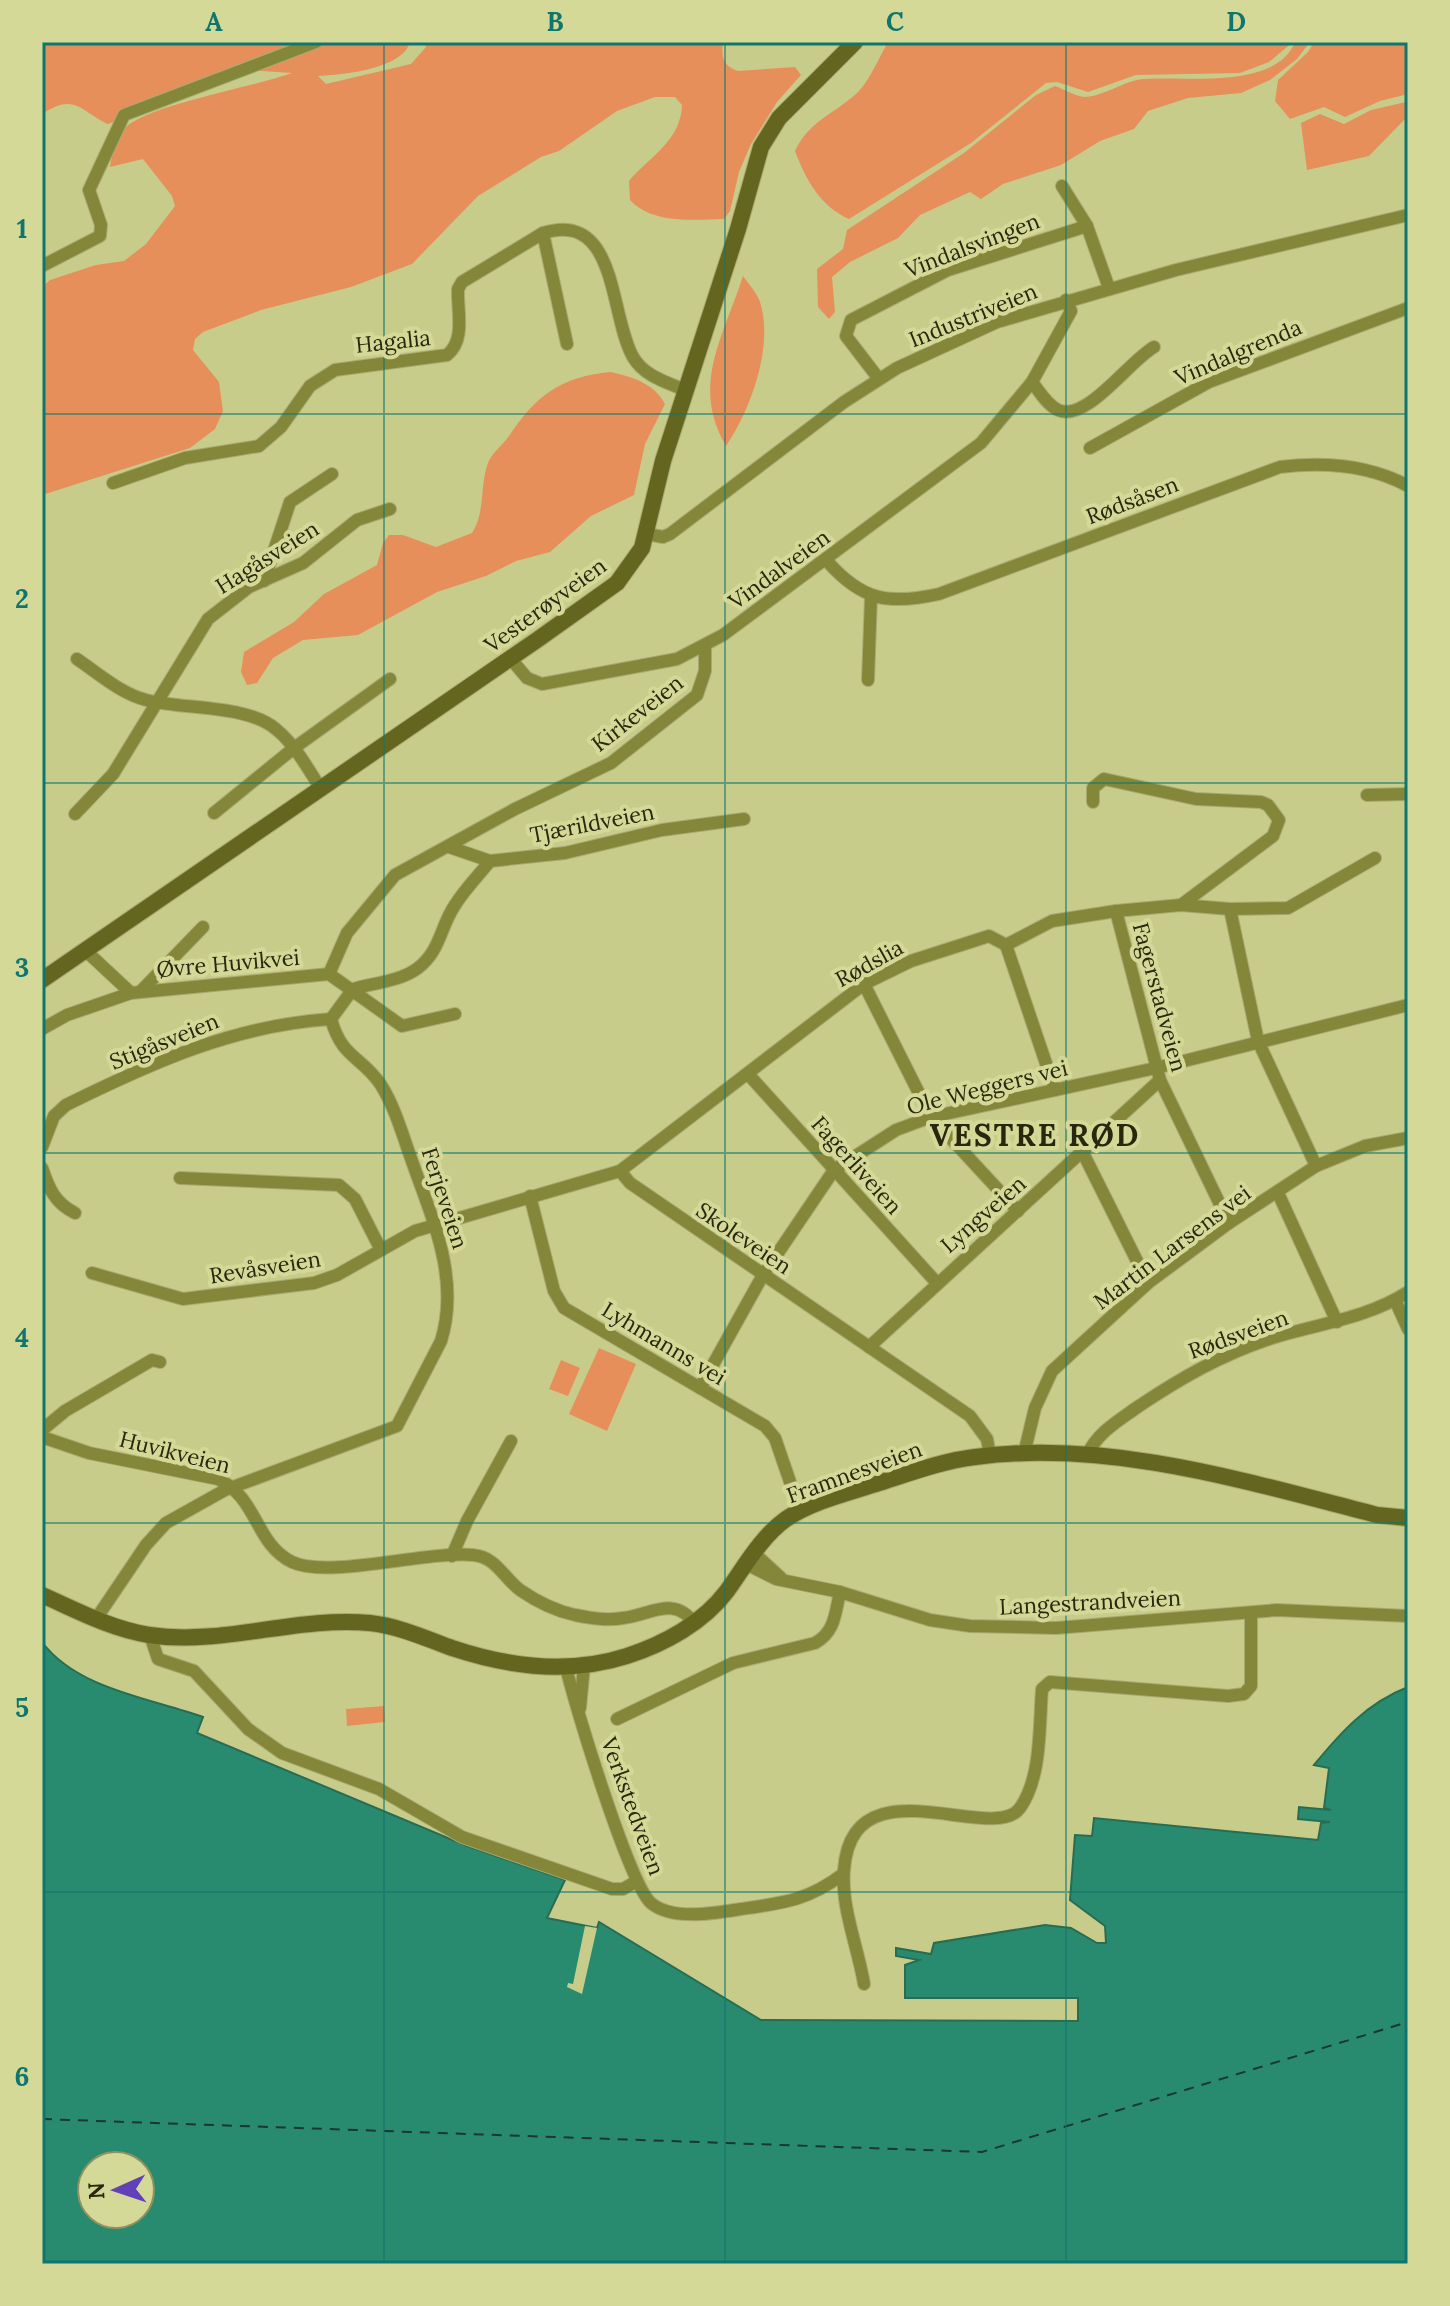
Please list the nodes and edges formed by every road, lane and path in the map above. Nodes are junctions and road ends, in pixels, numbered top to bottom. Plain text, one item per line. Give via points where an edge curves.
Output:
1 (316, 42) edge
2 (855, 42) edge
3 (1062, 186) dead end
4 (1408, 215) edge
5 (1087, 226) junction
6 (543, 233) junction
7 (42, 266) edge
8 (1109, 288) junction
9 (1066, 300) junction
10 (1408, 308) edge
11 (567, 344) dead end
12 (1154, 347) dead end
13 (879, 379) junction
14 (1032, 382) junction
15 (685, 390) junction
16 (1090, 448) dead end
17 (332, 474) dead end
18 (113, 483) dead end
19 (1408, 486) edge
20 (390, 509) dead end
21 (647, 534) junction
22 (827, 561) junction
23 (264, 581) junction
24 (871, 597) junction
25 (705, 646) junction
26 (510, 658) junction
27 (77, 659) dead end
28 (390, 679) dead end
29 (868, 680) dead end
30 (159, 702) junction
31 (294, 748) junction
32 (321, 789) junction
33 (1408, 794) edge
34 (1367, 795) dead end
35 (1093, 802) dead end
36 (515, 809) joint
37 (214, 813) dead end
38 (75, 814) dead end
39 (744, 819) dead end
40 (449, 847) junction
41 (1375, 858) dead end
42 (490, 861) junction
43 (1181, 905) junction
44 (1230, 909) junction
45 (1116, 911) junction
46 (203, 927) dead end
47 (1006, 945) junction
48 (86, 951) junction
49 (329, 974) junction
50 (42, 980) edge
51 (864, 984) junction
52 (353, 989) junction
53 (136, 992) junction
54 (1408, 1005) edge
55 (455, 1014) dead end
56 (331, 1019) junction
57 (42, 1029) edge
58 (1258, 1041) junction
59 (748, 1074) junction
60 (1158, 1074) junction
61 (1055, 1090) junction
62 (931, 1117) junction
63 (1408, 1138) edge
64 (42, 1147) edge
65 (1083, 1153) junction
66 (1316, 1166) junction
67 (42, 1168) edge
68 (834, 1170) junction
69 (620, 1171) junction
70 (180, 1178) dead end
71 (1278, 1193) junction
72 (530, 1196) junction
73 (1018, 1211) junction
74 (75, 1213) dead end
75 (1229, 1223) junction
76 (435, 1224) junction
77 (381, 1250) junction
78 (92, 1273) dead end
79 (763, 1275) junction
80 (936, 1282) junction
81 (1148, 1283) junction
82 (1408, 1292) edge
83 (1395, 1300) junction
84 (1337, 1322) junction
85 (1408, 1329) edge
86 (869, 1347) junction
87 (160, 1362) dead end
88 (700, 1388) junction
89 (42, 1430) edge
90 (42, 1437) edge
91 (511, 1441) dead end
92 (1024, 1454) junction
93 (990, 1455) junction
94 (1087, 1455) junction
95 (235, 1487) junction
96 (800, 1511) junction
97 (1408, 1518) edge
98 (452, 1556) junction
99 (750, 1558) junction
100 (840, 1592) junction
101 (42, 1595) edge
102 (1251, 1613) junction
103 (1408, 1616) edge
104 (96, 1619) junction
105 (694, 1623) junction
106 (157, 1636) junction
107 (584, 1666) junction
108 (566, 1667) junction
109 (580, 1708) junction
110 (617, 1719) dead end
111 (843, 1874) junction
112 (637, 1881) junction
113 (864, 1984) dead end

1 - 7 street via 124,115 89,190 100,236
2 - 15 main road, Vesterøyveien via 767,132
3 - 5 street
4 - 8 street, Industriveien
5 - 8 street
5 - 13 street, Vindalsvingen via 948,270 851,320 846,336
6 - 11 street
6 - 15 street via 570,229 589,239 606,268 634,359 654,377
6 - 18 street, Hagalia via 462,282 458,339 447,355 335,370 310,386 281,427 259,446 185,458
8 - 9 street, Industriveien
9 - 13 street, Industriveien via 997,322
9 - 14 street, Vindalveien via 1071,311
10 - 16 street, Vindalgrenda via 1209,382
12 - 14 street via 1136,357 1094,402 1074,411 1052,406
13 - 21 street, Industriveien via 695,517 663,537
14 - 22 street, Vindalveien via 981,443
15 - 21 main road, Vesterøyveien via 657,479
17 - 23 street via 290,502
19 - 24 street, Rødsåsen via 1362,469 1280,467 939,594 908,600
20 - 23 street, Hagåsveien via 357,520 303,563
21 - 26 main road, Vesterøyveien via 617,583
22 - 24 street
22 - 25 street, Vindalveien
23 - 30 street, Hagåsveien via 208,619
24 - 29 street
25 - 26 street, Vindalveien via 644,668 542,684 533,683
25 - 36 street, Kirkeveien via 705,671 697,695 611,763
26 - 32 main road, Vesterøyveien
27 - 30 street via 120,689
28 - 31 street
30 - 31 street via 258,718
30 - 38 street, Hagåsveien via 113,774
31 - 32 street
31 - 37 street
32 - 48 main road, Vesterøyveien
33 - 34 street
35 - 43 street via 1093,788 1104,779 1196,799 1261,802 1274,811 1279,820 1273,836
36 - 40 street, Øvre Huvikvei
39 - 42 street, Tjærildveien via 662,830 565,853
40 - 42 street, Tjærildveien
40 - 49 street, Øvre Huvikvei via 410,864 377,893 347,933
41 - 44 street via 1288,908
42 - 52 street via 456,903 430,957 401,976
43 - 44 street
43 - 45 street
44 - 58 street
45 - 47 street via 1052,921
45 - 60 street, Fagerstadveien
46 - 53 street
47 - 51 street, Rødslia via 989,936 969,941
47 - 61 street
48 - 50 main road, Vesterøyveien
48 - 53 street
49 - 52 street, Øvre Huvikvei
49 - 53 street, Øvre Huvikvei
51 - 59 street, Rødslia
51 - 62 street
52 - 55 street via 402,1026
52 - 56 street
53 - 57 street
54 - 58 street, Ole Weggers vei
56 - 64 street, Stigåsveien via 248,1029 182,1052 66,1105 54,1116
56 - 76 street, Ferjeveien via 337,1041 378,1080 391,1101
58 - 60 street, Ole Weggers vei
58 - 66 street
59 - 68 street, Fagerliveien
59 - 69 street, Rødslia
60 - 61 street, Ole Weggers vei
60 - 65 street, Lyngveien
60 - 75 street, Fagerstadveien
61 - 62 street, Ole Weggers vei
62 - 68 street, Ole Weggers vei via 896,1130
62 - 73 street
63 - 66 street, Martin Larsens vei via 1365,1146
65 - 73 street, Lyngveien
65 - 81 street
66 - 71 street, Martin Larsens vei
67 - 74 street via 53,1196
68 - 79 street, Ole Weggers vei
68 - 80 street, Fagerliveien
69 - 72 street
69 - 79 street, Skoleveien
70 - 77 street via 339,1185 355,1199
71 - 75 street, Martin Larsens vei
71 - 84 street
72 - 76 street
72 - 88 street, Lyhmanns vei via 554,1291 564,1308
73 - 80 street, Lyngveien
75 - 81 street, Martin Larsens vei
76 - 77 street, Revåsveien
76 - 95 street, Ferjeveien via 447,1277 445,1326 405,1418 379,1436
77 - 78 street, Revåsveien via 314,1283 198,1298 172,1298
79 - 86 street, Skoleveien
79 - 88 street, Ole Weggers vei
80 - 86 street, Lyngveien
81 - 92 street, Martin Larsens vei via 1052,1371 1035,1408
82 - 83 street, Rødsveien
83 - 84 street, Rødsveien
83 - 85 street
84 - 94 street, Rødsveien via 1269,1339 1189,1372 1095,1438
86 - 93 street, Skoleveien via 970,1416 987,1439
87 - 89 street via 152,1360 117,1378
88 - 96 street, Lyhmanns vei via 770,1431
90 - 95 street, Huvikveien
91 - 98 street
92 - 93 main road, Framnesveien
92 - 94 main road, Framnesveien
93 - 96 main road, Framnesveien via 919,1470
94 - 97 main road, Framnesveien via 1157,1464
95 - 98 street, Huvikveien via 280,1555 311,1569
95 - 104 street, Ferjeveien via 166,1523
96 - 99 main road, Framnesveien via 781,1523
98 - 105 street, Huvikveien via 489,1559 520,1590 570,1614 601,1620 673,1607
99 - 100 street, Langestrandveien via 776,1579
99 - 105 main road, Framnesveien via 713,1608
100 - 102 street, Langestrandveien via 944,1623 1011,1629
100 - 110 street via 833,1624 815,1643 733,1663
101 - 104 main road, Framnesveien
102 - 103 street, Langestrandveien
102 - 111 street via 1249,1692 1239,1697 1050,1682 1042,1689 1034,1772 1013,1815 890,1812 858,1833 847,1851
104 - 106 main road, Framnesveien
105 - 107 main road, Framnesveien via 653,1647
106 - 108 main road, Framnesveien via 372,1624 513,1665
106 - 112 street via 158,1659 194,1671 248,1729 282,1753 379,1789 490,1848 612,1889
107 - 108 main road, Framnesveien
107 - 109 street, Verkstedveien
108 - 109 street, Verkstedveien
109 - 112 street, Verkstedveien
111 - 112 street, Verkstedveien via 804,1899 699,1913 651,1904
111 - 113 street

